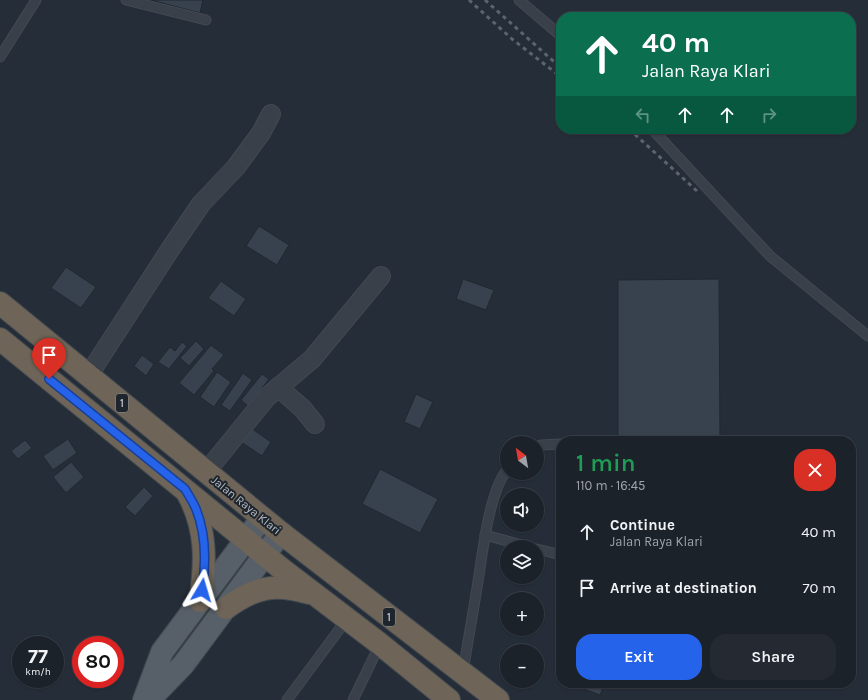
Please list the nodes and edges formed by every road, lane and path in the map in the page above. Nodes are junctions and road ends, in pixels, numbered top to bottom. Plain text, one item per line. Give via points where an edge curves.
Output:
1 (36, 0) edge
2 (126, 0) edge
3 (519, 0) edge
4 (206, 20) dead end
5 (556, 32) edge
6 (0, 57) edge
7 (272, 114) dead end
8 (657, 134) edge
9 (381, 276) dead end
10 (0, 303) edge
11 (868, 336) edge
12 (0, 339) edge
13 (88, 376) junction
14 (278, 387) junction
15 (315, 424) dead end
16 (556, 444) edge
17 (544, 445) edge
18 (206, 472) junction
19 (501, 480) edge
20 (185, 489) junction
21 (262, 518) junction
22 (281, 533) junction
23 (486, 536) junction
24 (246, 540) junction
25 (502, 540) edge
26 (544, 551) edge
27 (556, 554) edge
28 (265, 555) junction
29 (314, 594) junction
30 (200, 601) junction
31 (226, 608) junction
32 (346, 619) junction
33 (380, 644) junction
34 (463, 673) junction
35 (144, 700) edge
36 (148, 700) edge
37 (287, 700) edge
38 (353, 700) edge
39 (449, 700) edge
40 (498, 700) edge

1 - 6 lane
2 - 4 lane
3 - 5 lane
7 - 13 street via 240,161 197,210
8 - 11 lane via 770,256
9 - 14 street via 312,359
10 - 13 highway, Jalan Raya Klari / 1
12 - 20 highway, 1
13 - 18 highway, Jalan Raya Klari / 1
14 - 15 street via 303,409
14 - 18 street
16 - 17 lane
18 - 21 highway, Jalan Raya Klari / 1
19 - 23 lane via 493,499
20 - 24 highway, 1
20 - 30 highway via 196,509 202,531 205,554
21 - 22 highway, Jalan Raya Klari / 1
21 - 24 main road
22 - 28 main road
22 - 34 highway, Jalan Raya Klari / 1
23 - 25 lane
23 - 34 lane
24 - 28 highway, 1
24 - 30 main road
26 - 27 lane
28 - 29 highway, 1
28 - 31 main road
29 - 31 highway via 294,588 274,587 242,596
29 - 32 highway, 1
30 - 35 main road via 162,652
31 - 36 main road via 183,665
32 - 33 highway, 1
32 - 37 lane
33 - 38 lane
33 - 39 highway, 1
34 - 40 highway, Jalan Raya Klari / 1

